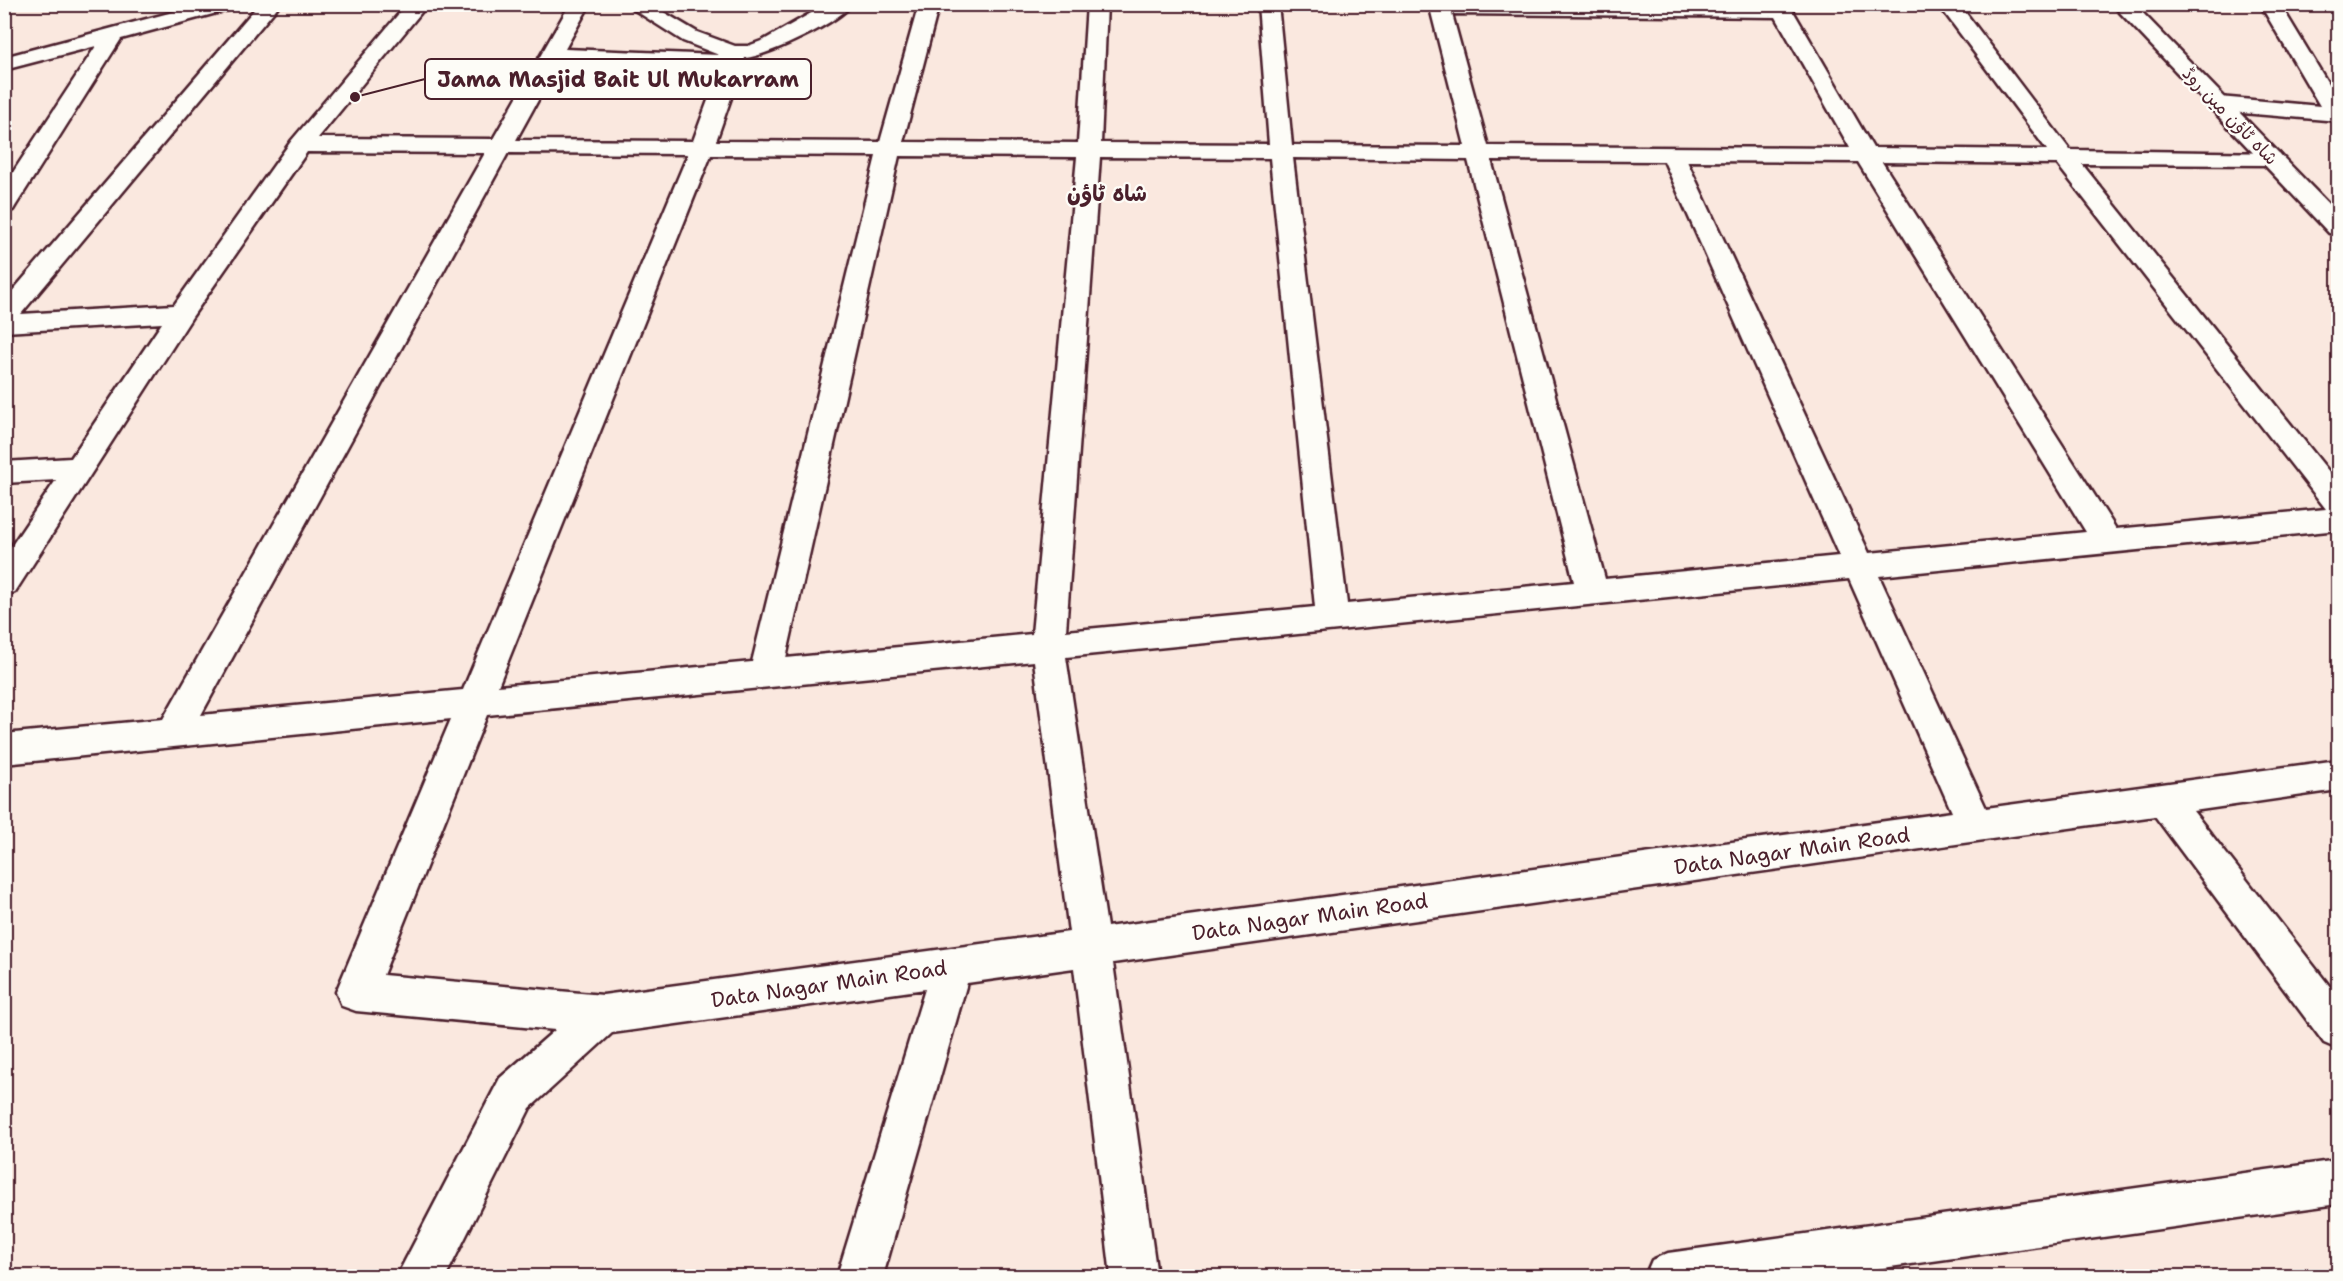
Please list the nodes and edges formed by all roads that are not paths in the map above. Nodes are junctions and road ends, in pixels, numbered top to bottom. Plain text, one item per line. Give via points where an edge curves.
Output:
1 (228, 4) edge
2 (270, 4) edge
3 (418, 4) edge
4 (580, 4) edge
5 (635, 4) edge
6 (842, 4) edge
7 (929, 4) edge
8 (1097, 4) edge
9 (1268, 4) edge
10 (1948, 4) edge
11 (2122, 4) edge
12 (2270, 4) edge
13 (1439, 6) edge
14 (1781, 8) edge
15 (114, 34) junction
16 (552, 55) junction
17 (734, 57) junction
18 (4, 64) edge
19 (2219, 104) junction
20 (2337, 114) edge
21 (300, 145) junction
22 (503, 147) junction
23 (702, 148) junction
24 (889, 150) junction
25 (1089, 151) junction
26 (1281, 153) junction
27 (1477, 154) junction
28 (1673, 156) junction
29 (1866, 156) junction
30 (2064, 157) junction
31 (2271, 158) junction
32 (4, 205) edge
33 (2338, 228) edge
34 (182, 313) junction
35 (4, 318) edge
36 (4, 324) edge
37 (81, 468) junction
38 (4, 473) edge
39 (2338, 503) edge
40 (2338, 519) edge
41 (2107, 541) junction
42 (1859, 566) junction
43 (4, 583) edge
44 (1593, 592) junction
45 (1332, 617) junction
46 (1048, 645) junction
47 (766, 673) junction
48 (477, 701) junction
49 (174, 731) junction
50 (4, 749) edge
51 (2338, 775) edge
52 (2163, 800) junction
53 (1976, 825) junction
54 (1091, 948) junction
55 (951, 967) junction
56 (603, 1015) junction
57 (2338, 1029) edge
58 (2338, 1182) edge
59 (420, 1276) edge
60 (860, 1276) edge
61 (1134, 1276) edge
62 (1668, 1276) edge

1 - 15 street
2 - 35 street
3 - 21 street
4 - 16 street
5 - 17 street
6 - 17 street via 765,47
7 - 24 street
8 - 25 street
9 - 26 street
10 - 30 street
11 - 19 street, شاہ ٹاؤن مین روڈ
12 - 20 street
13 - 14 street
13 - 27 street
14 - 29 street
15 - 18 street
15 - 32 street
16 - 17 street
16 - 22 street
17 - 23 street
19 - 20 street
19 - 31 street, شاہ ٹاؤن مین روڈ
21 - 22 street
21 - 34 street
22 - 23 street
22 - 49 street
23 - 24 street
23 - 48 street
24 - 25 street
24 - 47 street
25 - 26 street
25 - 46 street
26 - 27 street
26 - 45 street
27 - 28 street
27 - 44 street
28 - 29 street
28 - 42 street
29 - 30 street
29 - 41 street
30 - 31 street
30 - 39 street
31 - 33 street, شاہ ٹاؤن مین روڈ
34 - 36 street
34 - 37 street
37 - 38 street
37 - 43 street
40 - 41 street
41 - 42 street
42 - 44 street
42 - 53 street
44 - 45 street
45 - 46 street
46 - 47 street
46 - 54 street
47 - 48 street
48 - 49 street
48 - 56 street, Data Nagar Main Road via 356,992
49 - 50 street
51 - 52 street, Data Nagar Main Road
52 - 53 street, Data Nagar Main Road
52 - 57 street
53 - 54 street, Data Nagar Main Road
54 - 55 street, Data Nagar Main Road
54 - 61 street
55 - 56 street, Data Nagar Main Road
55 - 60 street
56 - 59 street via 515,1093 438,1248
58 - 62 street

